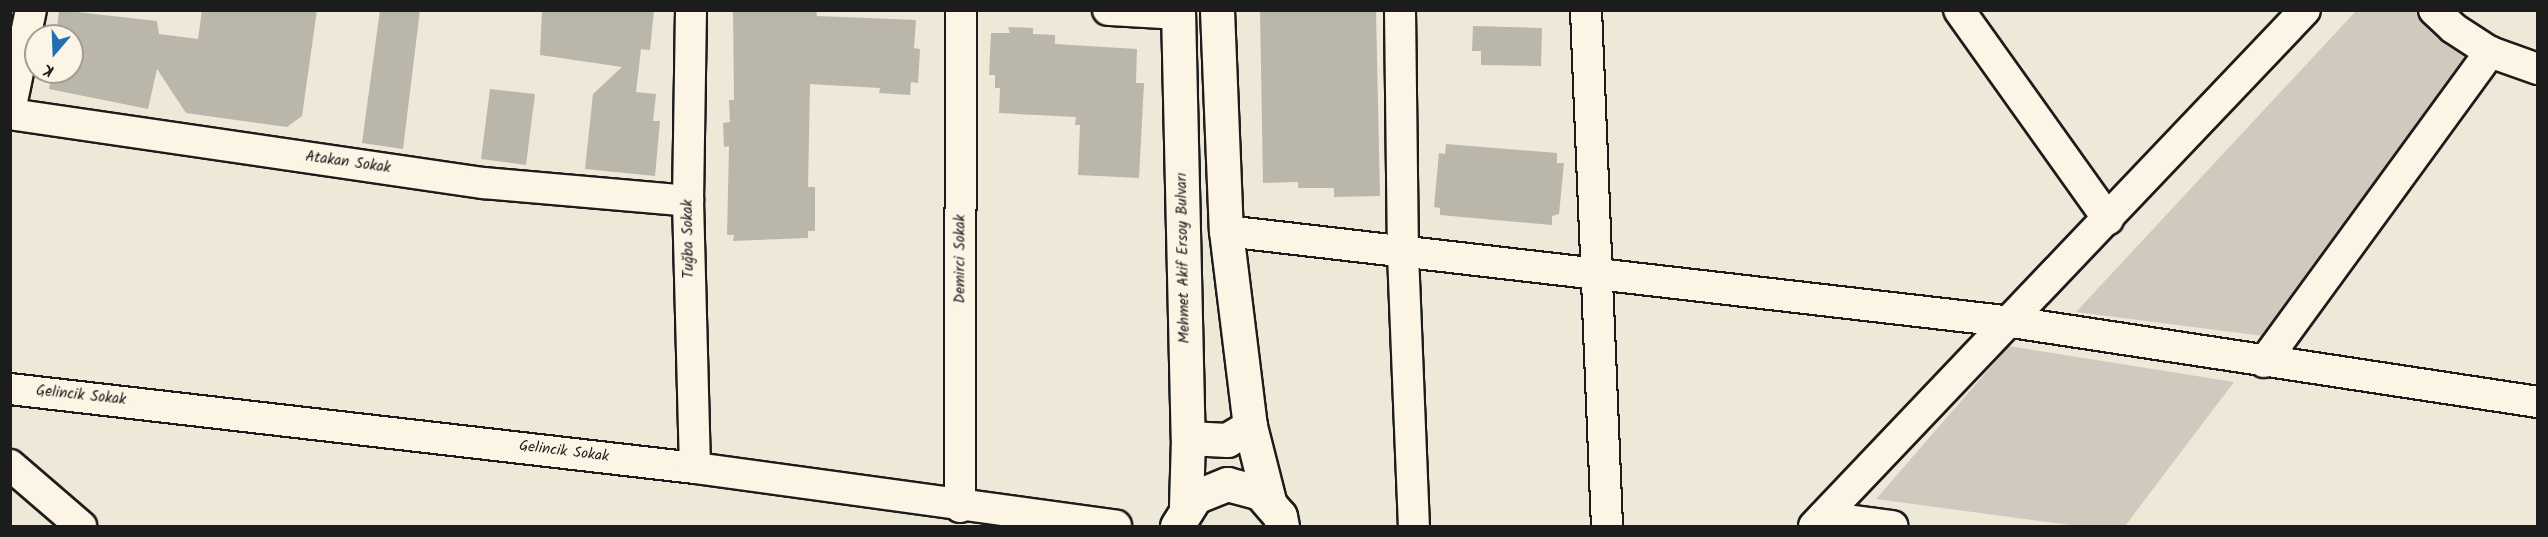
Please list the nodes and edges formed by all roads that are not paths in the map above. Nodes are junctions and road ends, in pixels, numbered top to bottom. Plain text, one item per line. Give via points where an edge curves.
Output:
1 (31, 10) edge
2 (691, 10) edge
3 (961, 10) edge
4 (1108, 10) edge
5 (1217, 10) edge
6 (1400, 10) edge
7 (1586, 10) edge
8 (1959, 10) edge
9 (2305, 10) edge
10 (2434, 10) edge
11 (1178, 12) edge
12 (2490, 52) junction
13 (2538, 69) edge
14 (10, 113) edge
15 (688, 201) junction
16 (2108, 219) junction
17 (1226, 231) junction
18 (1403, 254) junction
19 (1599, 275) junction
20 (2012, 322) junction
21 (2264, 362) junction
22 (10, 389) edge
23 (2538, 402) edge
24 (1250, 426) junction
25 (1188, 438) junction
26 (10, 465) edge
27 (695, 468) junction
28 (960, 507) junction
29 (1276, 514) edge
30 (1182, 516) edge
31 (1818, 522) edge
32 (81, 526) edge
33 (1116, 526) edge
34 (1414, 526) edge
35 (1607, 526) edge
36 (1892, 526) edge

1 - 14 street
2 - 15 street, Tuğba Sokak
3 - 28 street, Demirci Sokak
4 - 11 street
5 - 17 main road
6 - 18 street
7 - 19 street
8 - 16 street
9 - 16 street
10 - 12 street
11 - 25 main road, Mehmet Akif Ersoy Bulvarı
12 - 13 street
12 - 21 street
14 - 15 street, Atakan Sokak via 484,183
15 - 27 street, Tuğba Sokak
16 - 20 street
17 - 18 street
17 - 24 main road
18 - 19 street
18 - 34 street
19 - 20 street
19 - 35 street
20 - 21 street
20 - 31 street
21 - 23 street
22 - 27 street, Gelincik Sokak
24 - 25 main road via 1227,440
24 - 29 main road
25 - 30 main road, Mehmet Akif Ersoy Bulvarı
26 - 32 street
27 - 28 street, Gelincik Sokak
28 - 33 street, Gelincik Sokak
29 - 30 main road via 1250,488 1227,484 1204,490
31 - 36 street

